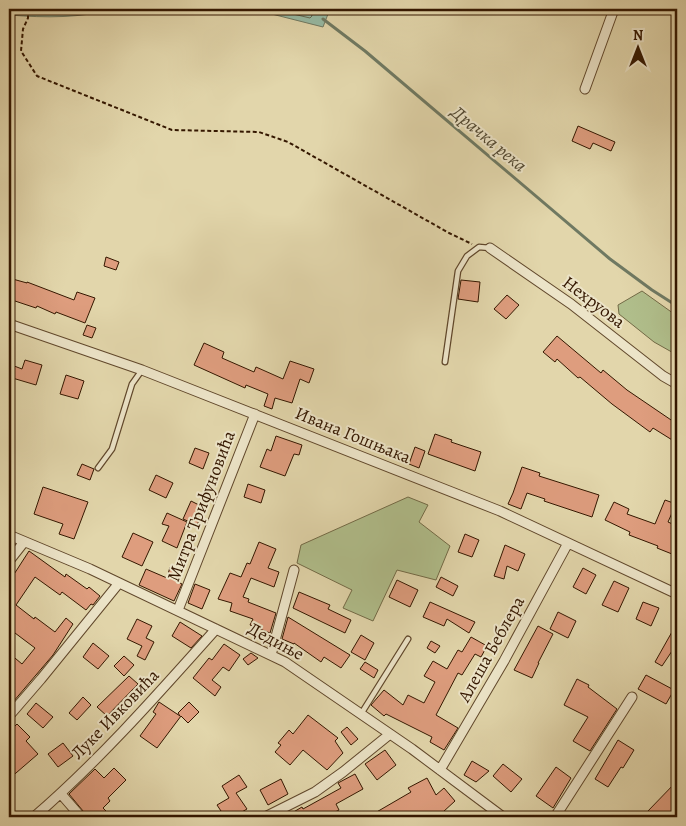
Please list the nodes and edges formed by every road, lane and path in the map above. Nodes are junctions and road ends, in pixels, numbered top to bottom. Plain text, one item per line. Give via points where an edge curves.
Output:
1 (614, 9) edge
2 (28, 10) edge
3 (585, 89) dead end
4 (478, 248) junction
5 (490, 248) joint
6 (9, 324) edge
7 (445, 362) dead end
8 (142, 370) junction
9 (677, 384) edge
10 (254, 414) junction
11 (98, 468) dead end
12 (9, 536) edge
13 (24, 542) junction
14 (568, 543) junction
15 (9, 561) edge
16 (294, 570) dead end
17 (119, 583) junction
18 (677, 594) edge
19 (178, 610) junction
20 (216, 629) junction
21 (408, 639) dead end
22 (271, 654) junction
23 (632, 697) dead end
24 (361, 714) junction
25 (9, 716) edge
26 (390, 734) junction
27 (440, 770) junction
28 (61, 794) junction
29 (34, 817) edge
30 (81, 817) edge
31 (266, 817) edge
32 (504, 817) edge
33 (555, 817) edge

1 - 3 street
2 - 4 path via 22,29 21,51 37,76 172,130 259,132 288,142
4 - 5 lane
4 - 7 lane via 464,260 455,279
5 - 9 street, Нехруова
6 - 8 street, Ивана Гошњака
8 - 10 street, Ивана Гошњака
8 - 11 lane via 132,384 112,449
10 - 14 street, Ивана Гошњака via 500,511
10 - 19 street, Митра Трифуновића
12 - 13 street, Дедиње
13 - 15 street
13 - 17 street, Дедиње
14 - 18 street, Ивана Гошњака
14 - 27 street, Алеша Беблера
16 - 22 street
17 - 19 street, Дедиње
17 - 25 street
19 - 20 street, Дедиње
20 - 22 street, Дедиње
20 - 28 street, Луке Ивковића
21 - 24 lane
22 - 24 street, Дедиње
23 - 33 street
24 - 26 street, Дедиње
26 - 27 street, Дедиње
26 - 31 street via 316,792
27 - 32 street, Дедиње
28 - 29 street, Луке Ивковића
28 - 30 street

